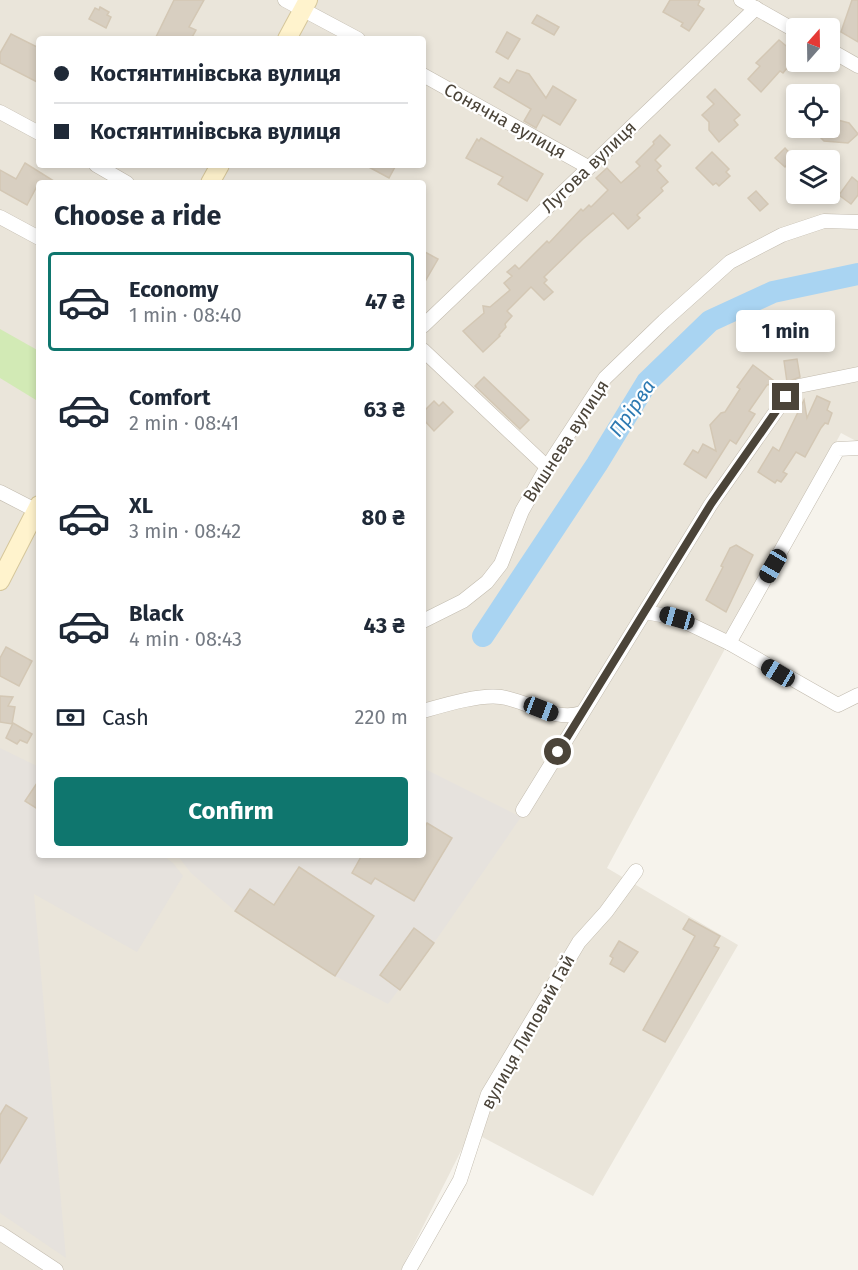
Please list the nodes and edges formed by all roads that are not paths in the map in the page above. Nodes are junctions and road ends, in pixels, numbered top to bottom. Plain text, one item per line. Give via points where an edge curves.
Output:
1 (285, 0) edge
2 (741, 0) edge
3 (306, 5) edge
4 (756, 8) junction
5 (786, 25) edge
6 (289, 36) edge
7 (353, 36) edge
8 (840, 56) edge
9 (858, 66) edge
10 (426, 77) edge
11 (0, 112) edge
12 (36, 131) edge
13 (588, 167) junction
14 (101, 168) edge
15 (122, 180) edge
16 (858, 222) edge
17 (3, 223) edge
18 (36, 237) edge
19 (426, 323) edge
20 (426, 353) edge
21 (858, 374) edge
22 (858, 448) edge
23 (547, 467) junction
24 (0, 492) edge
25 (36, 509) edge
26 (36, 514) edge
27 (0, 581) edge
28 (645, 612) junction
29 (426, 620) edge
30 (729, 643) junction
31 (858, 695) edge
32 (426, 710) edge
33 (582, 713) junction
34 (523, 810) dead end
35 (636, 871) dead end
36 (0, 1233) edge
37 (56, 1270) edge
38 (409, 1270) edge

1 - 3 street
2 - 4 street
3 - 6 street
3 - 7 street
4 - 5 street
4 - 13 street, Лугова вулиця
8 - 9 street
10 - 13 street, Сонячна вулиця
11 - 12 street
13 - 19 street, Лугова вулиця
14 - 15 street
16 - 23 street, Вишнева вулиця via 824,221 782,235 730,262 605,378
17 - 18 street
20 - 23 street
21 - 28 street via 799,386 786,397 711,504
22 - 30 street via 838,449
23 - 29 street, Вишнева вулиця via 522,511 501,564 487,582 463,601
24 - 25 street
26 - 27 street
28 - 30 street via 677,618
28 - 33 street
30 - 31 street via 838,705
32 - 33 street via 499,697 555,715 570,717
33 - 34 street
35 - 38 street, вулиця Липовий Гай via 579,942 488,1094 460,1180
36 - 37 street

